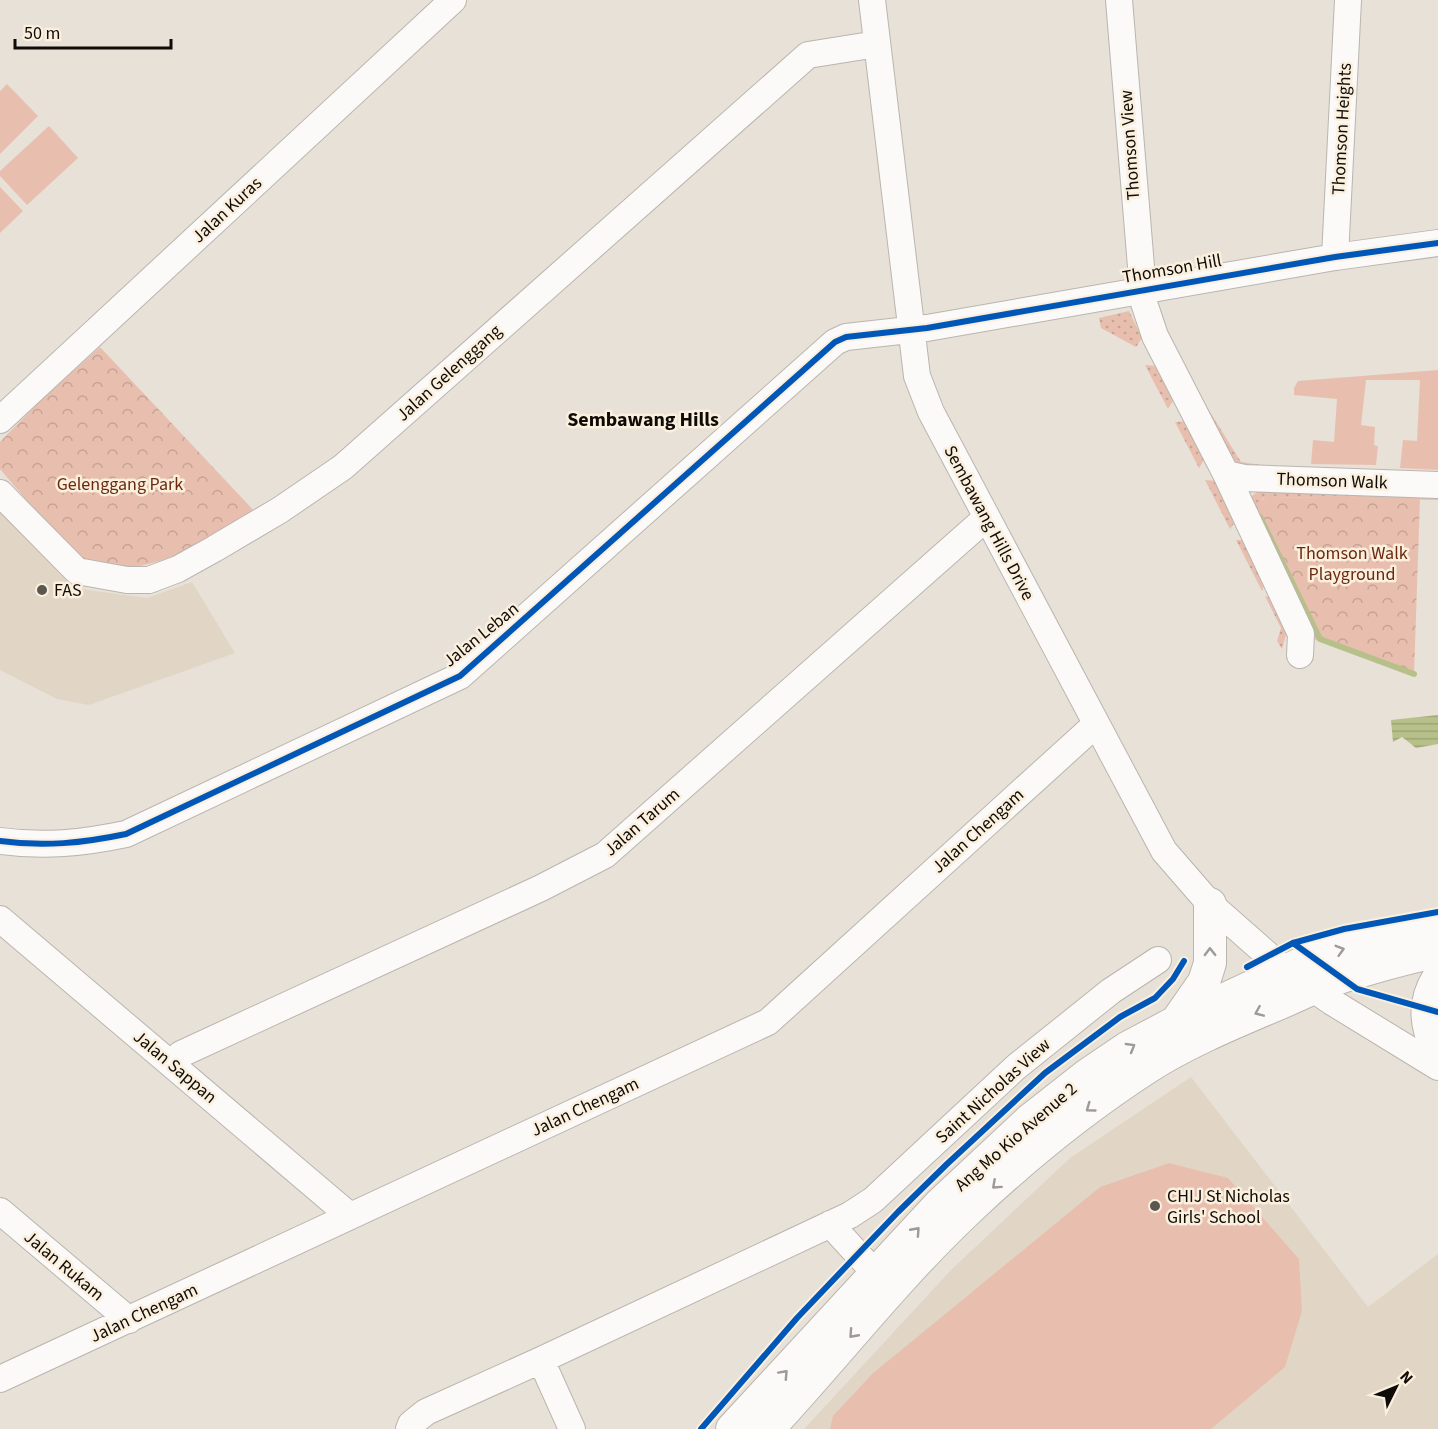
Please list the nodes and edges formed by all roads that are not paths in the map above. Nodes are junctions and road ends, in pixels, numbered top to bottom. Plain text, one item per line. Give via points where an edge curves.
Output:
1 (453, 0) edge
2 (872, 0) edge
3 (1119, 0) edge
4 (1348, 0) edge
5 (877, 44) junction
6 (1438, 243) edge
7 (1335, 257) junction
8 (1142, 289) junction
9 (912, 330) junction
10 (0, 420) edge
11 (1226, 474) junction
12 (1438, 485) edge
13 (0, 493) edge
14 (986, 518) junction
15 (1300, 655) dead end
16 (1095, 725) junction
17 (0, 842) edge
18 (1210, 904) junction
19 (0, 919) edge
20 (1438, 925) edge
21 (1438, 951) edge
22 (1158, 960) dead end
23 (1285, 970) junction
24 (1438, 978) edge
25 (1312, 989) junction
26 (1176, 1022) junction
27 (1438, 1053) edge
28 (171, 1063) junction
29 (1438, 1067) edge
30 (0, 1211) edge
31 (350, 1216) junction
32 (830, 1224) junction
33 (884, 1282) junction
34 (129, 1320) junction
35 (541, 1360) junction
36 (0, 1379) edge
37 (409, 1429) edge
38 (572, 1429) edge
39 (732, 1429) edge
40 (768, 1429) edge

1 - 10 street, Jalan Kuras
2 - 5 street, Sembawang Hills Drive
3 - 8 street, Thomson View
4 - 7 street, Thomson Heights
5 - 9 street, Sembawang Hills Drive
5 - 13 street, Jalan Gelenggang via 808,56 343,467 280,510 178,569 149,580 77,572
6 - 7 street, Thomson Hill
7 - 8 street, Thomson Hill
8 - 9 street, Thomson Hill
8 - 11 street via 1155,336
9 - 14 street, Sembawang Hills Drive via 917,376 931,412
9 - 17 street, Jalan Leban via 846,337 835,342 460,676 126,834 82,843
11 - 12 street, Thomson Walk via 1244,478
11 - 15 street via 1301,634
14 - 16 street, Sembawang Hills Drive
14 - 28 street, Jalan Tarum via 605,855 181,1054
16 - 18 street, Sembawang Hills Drive via 1164,851
16 - 31 street, Jalan Chengam via 768,1022
18 - 23 street, Sembawang Hills Drive
26 -> 18 main road via 1204,982 1210,963
19 - 28 street, Jalan Sappan
23 -> 20 main road, Ang Mo Kio Avenue 2 via 1383,937
21 - 25 main road, Ang Mo Kio Avenue 2
22 - 32 street, Saint Nicholas View via 1016,1067 873,1200
23 - 25 street, Sembawang Hills Drive
23 - 26 main road, Ang Mo Kio Avenue 2
24 - 27 main road via 1426,1010 1430,1036
25 - 29 street, Sembawang Hills Drive
25 -> 33 main road, Ang Mo Kio Avenue 2 via 1150,1066 1027,1157
33 -> 26 main road, Ang Mo Kio Avenue 2 via 939,1205 1031,1119 1127,1048
28 - 31 street, Jalan Sappan
30 - 34 street, Jalan Rukam
31 - 34 street, Jalan Chengam
32 - 33 street
32 - 35 street, Saint Nicholas View
39 -> 33 main road, Ang Mo Kio Avenue 2
33 -> 40 main road, Ang Mo Kio Avenue 2
34 - 36 street, Jalan Chengam
35 - 37 street, Saint Nicholas View via 426,1412
35 - 38 street

